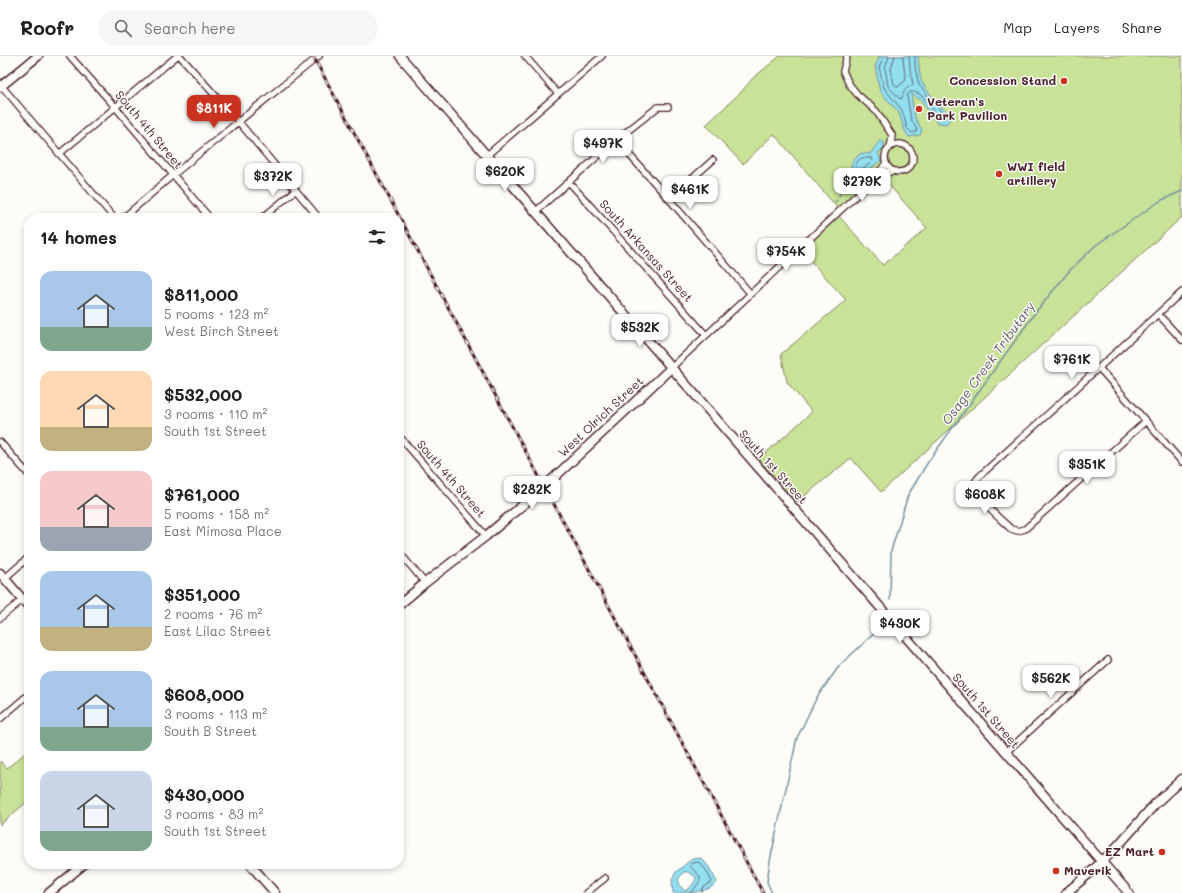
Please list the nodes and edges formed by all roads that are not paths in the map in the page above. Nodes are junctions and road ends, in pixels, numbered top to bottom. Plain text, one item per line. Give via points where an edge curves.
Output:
1 (38, 56) edge
2 (70, 56) edge
3 (177, 56) edge
4 (180, 56) edge
5 (319, 56) edge
6 (400, 56) edge
7 (525, 56) edge
8 (602, 56) edge
9 (847, 56) edge
10 (1, 85) edge
11 (558, 94) junction
12 (668, 107) dead end
13 (116, 108) junction
14 (238, 121) junction
15 (892, 137) junction
16 (616, 140) junction
17 (900, 144) junction
18 (889, 149) junction
19 (60, 154) junction
20 (486, 156) junction
21 (713, 160) dead end
22 (886, 163) junction
23 (895, 171) junction
24 (173, 175) junction
25 (876, 178) junction
26 (569, 182) junction
27 (296, 190) junction
28 (669, 199) junction
29 (535, 212) junction
30 (110, 213) edge
31 (129, 213) edge
32 (206, 213) edge
33 (268, 213) edge
34 (315, 213) edge
35 (1182, 292) edge
36 (750, 293) junction
37 (1158, 314) junction
38 (706, 335) junction
39 (1182, 340) edge
40 (671, 368) junction
41 (1099, 368) junction
42 (1146, 421) junction
43 (0, 442) edge
44 (404, 442) edge
45 (1182, 462) edge
46 (24, 469) edge
47 (486, 536) junction
48 (404, 558) edge
49 (24, 561) edge
50 (2, 576) edge
51 (425, 583) junction
52 (22, 600) joint
53 (404, 601) edge
54 (0, 618) edge
55 (1108, 660) dead end
56 (24, 698) edge
57 (0, 719) edge
58 (1006, 752) junction
59 (1182, 779) edge
60 (1101, 862) junction
61 (79, 869) edge
62 (254, 869) edge
63 (605, 878) dead end
64 (55, 891) edge
65 (275, 893) edge
66 (586, 893) edge
67 (1066, 893) edge
68 (1129, 893) edge

1 - 10 street
2 - 13 street, South 4th Street
3 - 13 street
4 - 14 street
5 - 14 street
6 - 20 street, South 1st Street
7 - 11 street
8 - 11 street
9 - 15 street via 843,71 849,84 876,111
10 - 19 street
11 - 20 street
12 - 16 street via 658,107
13 - 19 street
13 - 24 street, South 4th Street
14 - 24 street
14 - 27 street
15 - 17 street
15 - 18 street
16 - 26 street
16 - 28 street
17 - 18 street
17 - 23 street via 908,147 913,157 905,171
18 - 22 street
19 - 30 street
20 - 29 street, South 1st Street
21 - 28 street
22 - 23 street
22 - 25 street
23 - 25 street
24 - 31 street
24 - 32 street, South 4th Street
25 - 36 street
26 - 29 street
26 - 38 street, South Arkansas Street
27 - 33 street
27 - 34 street
28 - 36 street
29 - 40 street, South 1st Street
35 - 37 street
36 - 38 street
37 - 39 street
37 - 41 street
38 - 40 street
40 - 47 street, West Olrich Street via 544,487
40 - 58 street, South 1st Street
41 - 42 street
41 - 42 street via 983,473 975,482 975,491 979,497 1011,529 1024,529
42 - 45 street
43 - 46 street
44 - 47 street, South 4th Street
47 - 51 street, West Olrich Street
48 - 51 street
49 - 50 street
50 - 52 street
51 - 53 street, West Olrich Street
52 - 54 street
55 - 58 street
56 - 57 street
58 - 60 street, South 1st Street
59 - 60 street via 1154,804
60 - 67 street
60 - 68 street, South 1st Street
61 - 64 street
62 - 65 street
63 - 66 street

